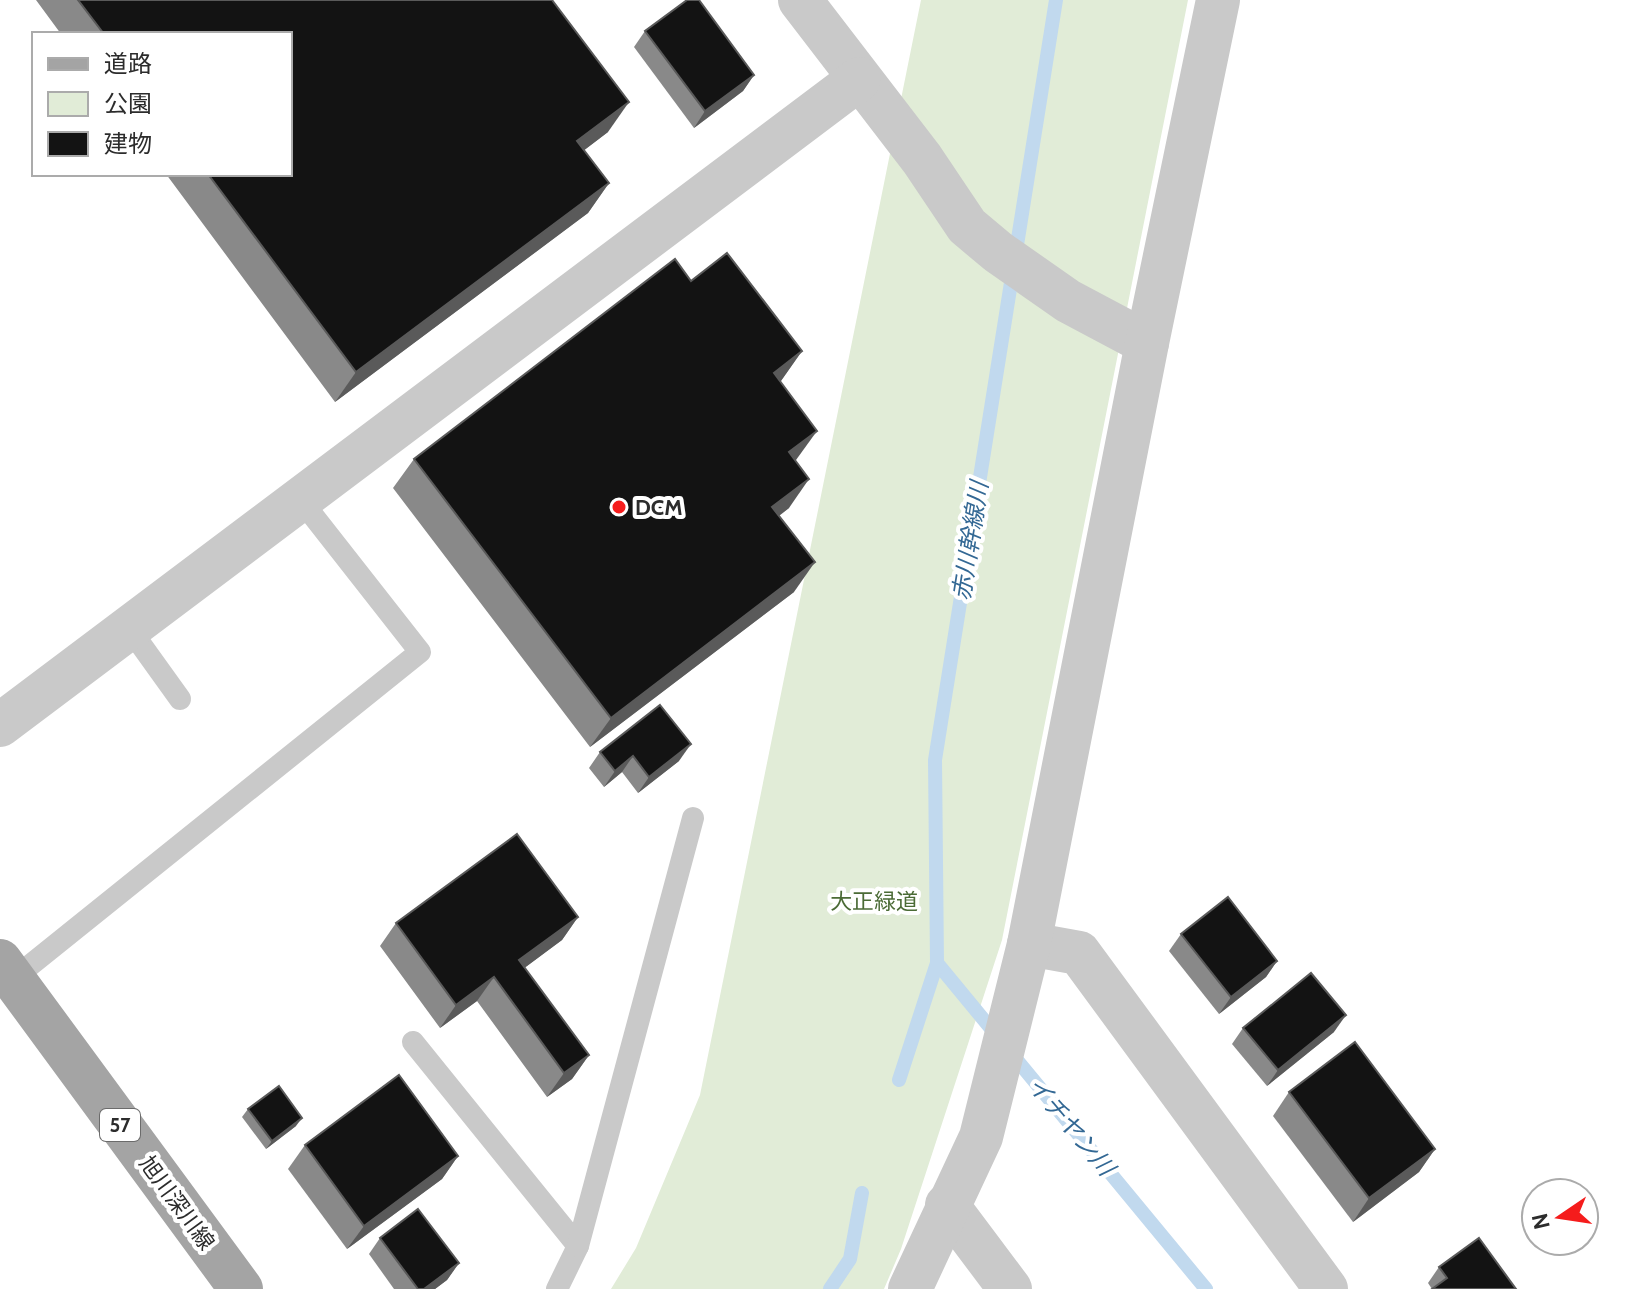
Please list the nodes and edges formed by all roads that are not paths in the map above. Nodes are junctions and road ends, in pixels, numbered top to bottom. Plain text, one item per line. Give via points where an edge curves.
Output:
1 (800, 0) edge
2 (1218, 0) edge
3 (859, 79) junction
4 (1147, 343) junction
5 (300, 499) junction
6 (129, 628) junction
7 (180, 699) dead end
8 (0, 725) edge
9 (693, 818) dead end
10 (1029, 944) junction
11 (6, 970) edge
12 (413, 1042) dead end
13 (947, 1205) junction
14 (578, 1246) junction
15 (241, 1289) edge
16 (557, 1289) edge
17 (910, 1289) edge
18 (1010, 1289) edge
19 (1326, 1289) edge

1 - 3 street
2 - 4 street
3 - 4 street via 967,226 1068,301
3 - 5 street
4 - 10 street
5 - 6 street
5 - 11 lane via 420,652
6 - 7 lane
6 - 8 street
9 - 14 lane
10 - 13 street via 981,1137
10 - 19 street via 1079,953
11 - 15 main road, 旭川深川線 / 57
12 - 14 lane
13 - 17 street
13 - 18 street
14 - 16 lane

